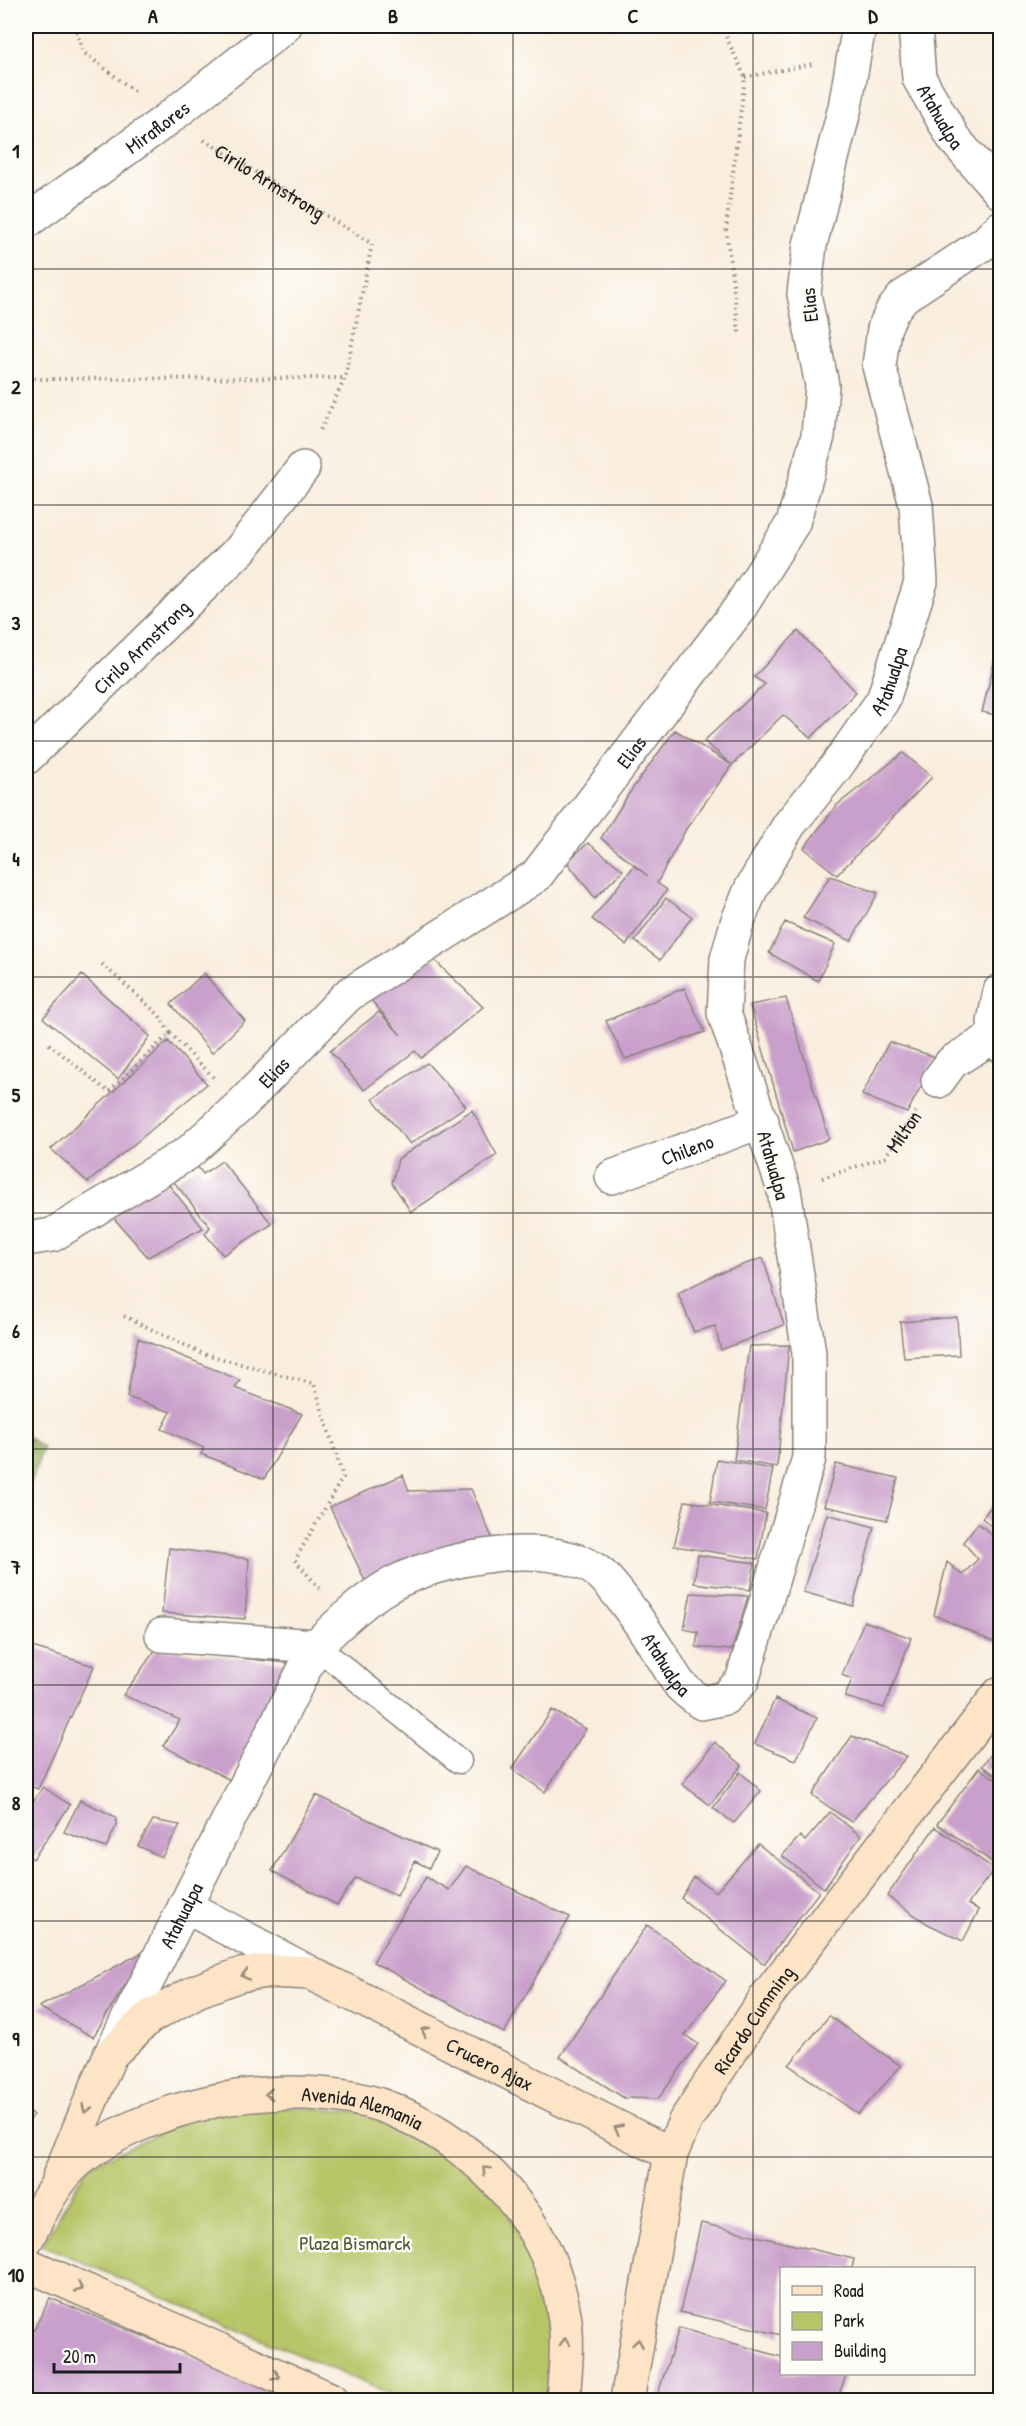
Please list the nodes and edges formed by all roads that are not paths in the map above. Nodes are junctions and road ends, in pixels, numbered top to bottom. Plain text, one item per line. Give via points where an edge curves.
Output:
1 (285, 26) edge
2 (859, 26) edge
3 (915, 26) edge
4 (1000, 192) edge
5 (26, 222) edge
6 (1000, 228) edge
7 (303, 468) road end
8 (26, 758) edge
9 (1000, 991) edge
10 (998, 1040) edge
11 (938, 1081) road end
12 (762, 1121) junction
13 (612, 1177) dead end
14 (26, 1239) edge
15 (162, 1635) dead end
16 (316, 1646) junction
17 (1000, 1693) edge
18 (459, 1761) dead end
19 (185, 1906) junction
20 (310, 1972) junction
21 (110, 2055) junction
22 (670, 2154) junction
23 (55, 2188) junction
24 (26, 2240) edge
25 (26, 2264) edge
26 (323, 2399) edge
27 (563, 2400) edge
28 (627, 2400) edge

1 - 5 street, Miraflores via 169,118
2 - 14 street, Elias via 845,108 810,245 804,294 822,385 818,436 793,523 739,609 536,876 348,995 242,1104 188,1153 52,1235
3 - 4 street, Atahualpa via 919,78 954,139
6 - 12 street, Atahualpa via 986,242 903,297 892,311 879,347 879,366 916,505 921,582 883,700 789,825 751,888 736,922 727,959 724,1013
7 - 8 street, Cirilo Armstrong via 241,549
9 - 10 street via 995,1010
10 - 11 street via 952,1062
12 - 13 street, Chileno
12 - 16 street, Atahualpa via 784,1190 809,1353 809,1458 742,1681 725,1698 702,1703 681,1686 604,1577 577,1559 541,1553 496,1554 441,1565 386,1587
15 - 16 street
16 - 18 lane
16 - 19 street, Atahualpa
17 - 22 main road, Ricardo Cumming via 767,1996 685,2121
19 - 20 street, Crucero Ajax
19 - 21 street, Atahualpa
20 -> 21 main road, Crucero Ajax via 239,1975 197,1991 148,2018
22 -> 20 main road, Crucero Ajax
21 -> 23 main road, Atahualpa
28 -> 22 main road, Ricardo Cumming
23 - 24 main road, Avenida Alemania
27 -> 23 main road, Avenida Alemania via 564,2316 556,2280 537,2235 484,2167 445,2137 397,2111 340,2097 291,2092 237,2096 181,2108 129,2128 75,2164
25 -> 26 main road

